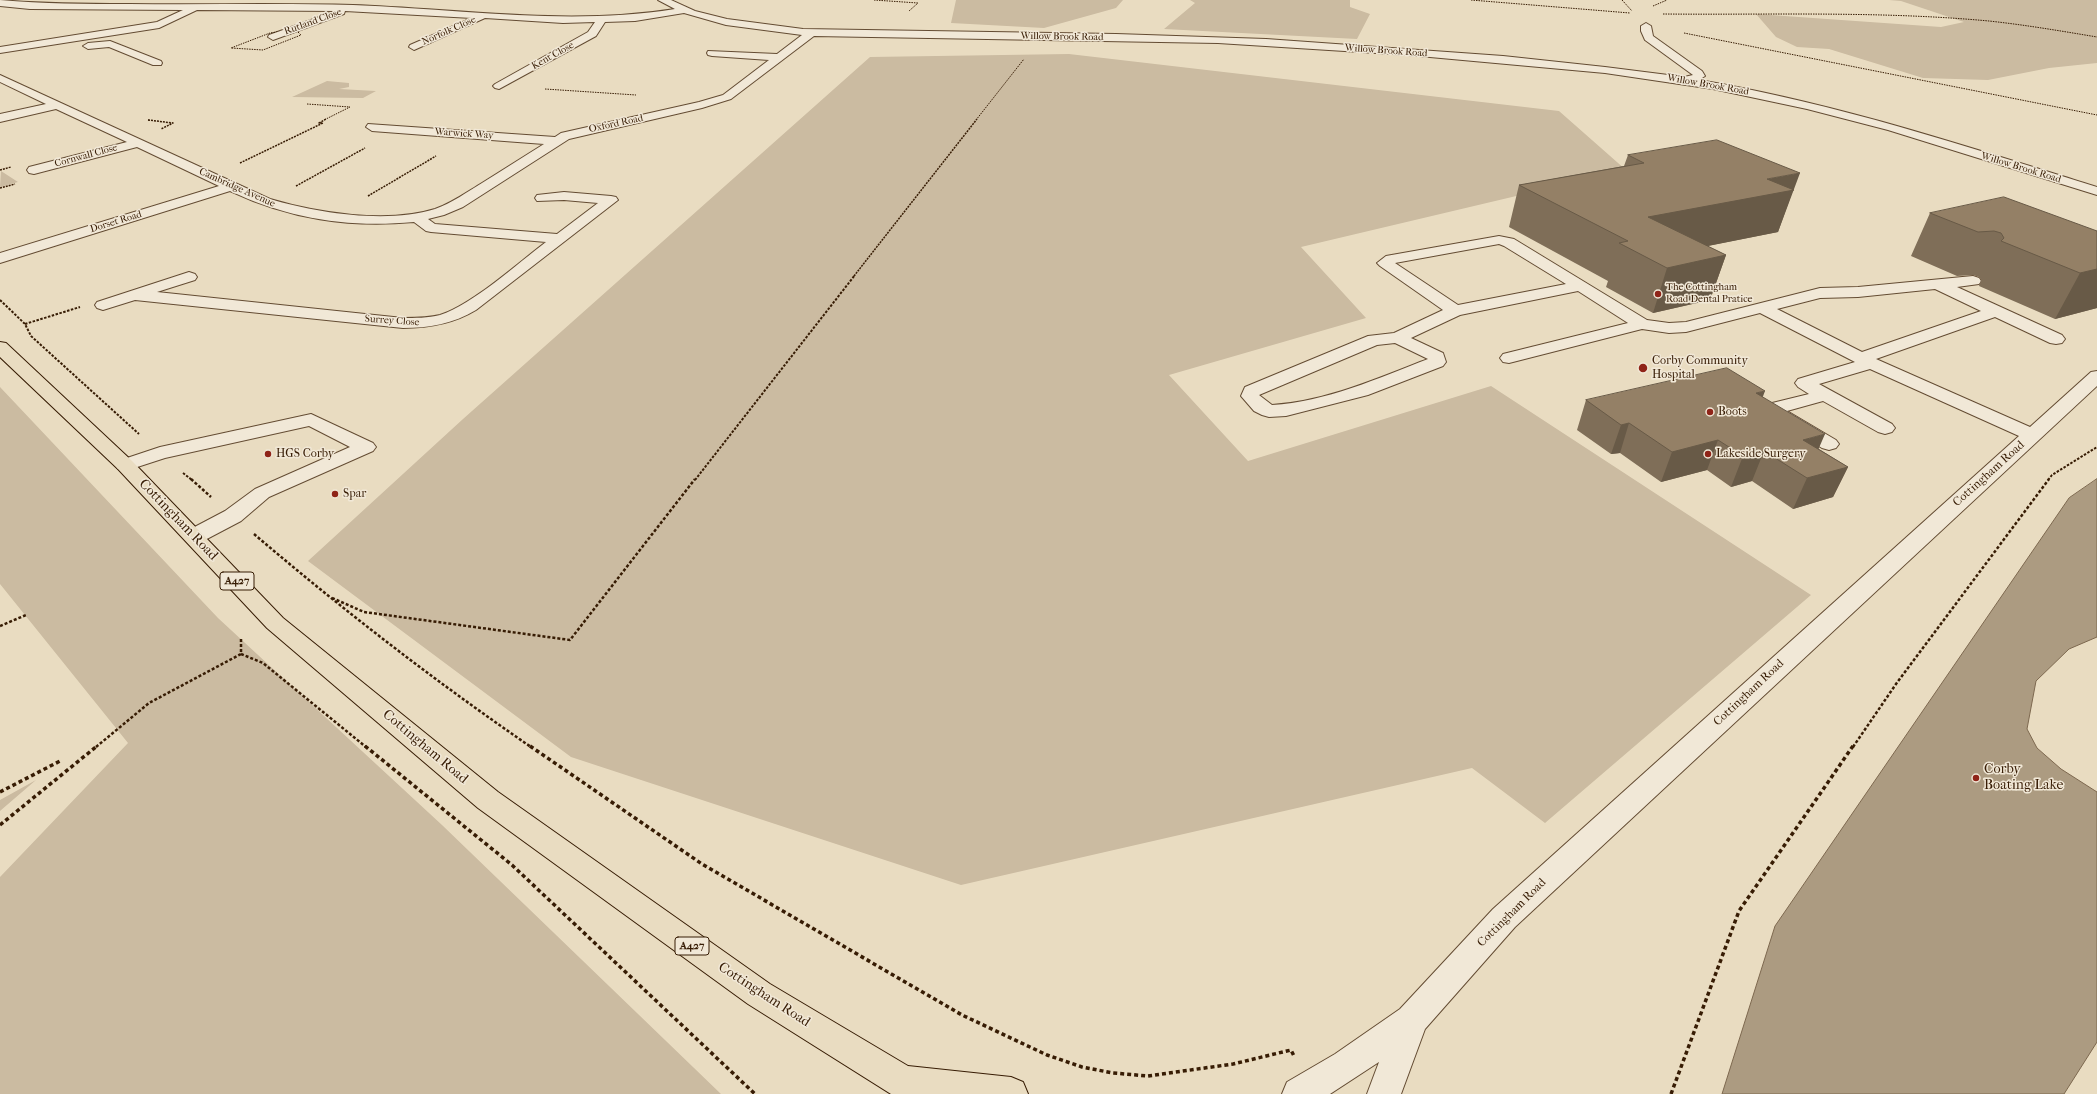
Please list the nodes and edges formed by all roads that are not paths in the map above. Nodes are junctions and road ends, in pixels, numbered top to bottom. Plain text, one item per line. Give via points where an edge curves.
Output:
1 (159, 0) edge
2 (663, 0) edge
3 (0, 3) edge
4 (452, 3) dead end
5 (106, 7) junction
6 (144, 7) junction
7 (198, 7) junction
8 (353, 8) junction
9 (519, 8) dead end
10 (684, 10) junction
11 (431, 12) junction
12 (484, 16) junction
13 (502, 17) junction
14 (81, 18) dead end
15 (114, 21) dead end
16 (601, 21) junction
17 (1646, 26) road end
18 (126, 30) junction
19 (812, 32) junction
20 (74, 37) junction
21 (273, 37) dead end
22 (414, 47) dead end
23 (0, 50) edge
24 (712, 53) dead end
25 (778, 57) junction
26 (157, 63) dead end
27 (0, 78) edge
28 (1684, 80) junction
29 (499, 86) dead end
30 (57, 105) junction
31 (0, 118) edge
32 (373, 133) road end
33 (556, 141) junction
34 (138, 143) junction
35 (34, 170) dead end
36 (232, 186) junction
37 (2097, 191) edge
38 (542, 198) dead end
39 (418, 217) junction
40 (560, 239) junction
41 (0, 258) edge
42 (189, 277) dead end
43 (1973, 281) dead end
44 (1938, 284) junction
45 (1580, 286) junction
46 (135, 295) junction
47 (103, 305) road end
48 (1763, 308) junction
49 (1455, 311) junction
50 (1996, 311) junction
51 (1642, 324) junction
52 (1397, 338) junction
53 (2056, 339) dead end
54 (0, 347) edge
55 (1509, 358) dead end
56 (1866, 360) junction
57 (2097, 376) edge
58 (1825, 395) junction
59 (1886, 428) dead end
60 (2032, 435) junction
61 (1829, 444) dead end
62 (125, 464) junction
63 (195, 536) junction
64 (1412, 1020) junction
65 (908, 1088) edge
66 (1011, 1094) edge
67 (1299, 1094) edge
68 (1384, 1094) edge

1 - 6 street
2 - 10 street, Willow Brook Road
3 - 5 street
4 - 11 street
5 - 6 street
5 - 14 street
6 - 7 street
7 - 8 street
7 - 18 street via 159,25
8 - 11 street
8 - 21 street, Rutland Close
9 - 13 street
10 - 16 street
10 - 19 street, Willow Brook Road via 733,23
11 - 12 street
12 - 13 street
12 - 22 street, Norfolk Close
13 - 16 street
15 - 18 street via 121,22
16 - 29 street, Kent Close via 592,34
17 - 28 street via 1649,38 1690,66 1700,76
18 - 20 street
19 - 25 street, Oxford Road
19 - 28 street, Willow Brook Road via 1173,38 1547,63
20 - 23 street
20 - 26 street via 87,46 110,44
24 - 25 street
25 - 33 street, Oxford Road via 727,97 718,101 584,130
27 - 30 street, Cambridge Avenue
28 - 37 street, Willow Brook Road via 1769,96 1872,123
30 - 31 street
30 - 34 street, Cambridge Avenue
32 - 33 street, Warwick Way via 391,128
33 - 39 street, Oxford Road via 458,204
34 - 35 street, Cornwall Close
34 - 36 street, Cambridge Avenue
36 - 39 street, Cambridge Avenue via 265,202 294,211 331,217 383,220
36 - 41 street, Dorset Road
38 - 40 street, Surrey Close via 564,196 611,200
39 - 40 street via 431,228
40 - 46 street, Surrey Close via 463,311 424,323 390,322
42 - 46 street
43 - 44 street
44 - 48 street via 1820,293
44 - 50 street
45 - 49 street
45 - 49 street via 1509,242 1499,240 1391,259 1385,263
45 - 51 street
46 - 47 street
48 - 51 street via 1686,327 1669,328
48 - 56 street
49 - 52 street
50 - 53 street
50 - 56 street
51 - 55 street
52 - 52 street via 1374,340 1251,391 1250,396 1269,411 1286,410 1362,391 1437,362 1438,357
54 - 62 highway, Cottingham Road / A427
56 - 58 street via 1804,383
56 - 60 street
57 - 60 street, Cottingham Road
58 - 59 street
58 - 61 street via 1771,409
60 - 64 street, Cottingham Road via 1504,918
62 - 63 highway, Cottingham Road / A427
62 - 63 street via 160,453 311,420 366,447 262,493 233,516
63 - 65 highway, Cottingham Road / A427 via 275,623 488,800 759,994
64 - 67 street, Cottingham Road via 1347,1065
64 - 68 street, Cottingham Road
65 - 66 highway, Cottingham Road / A427

